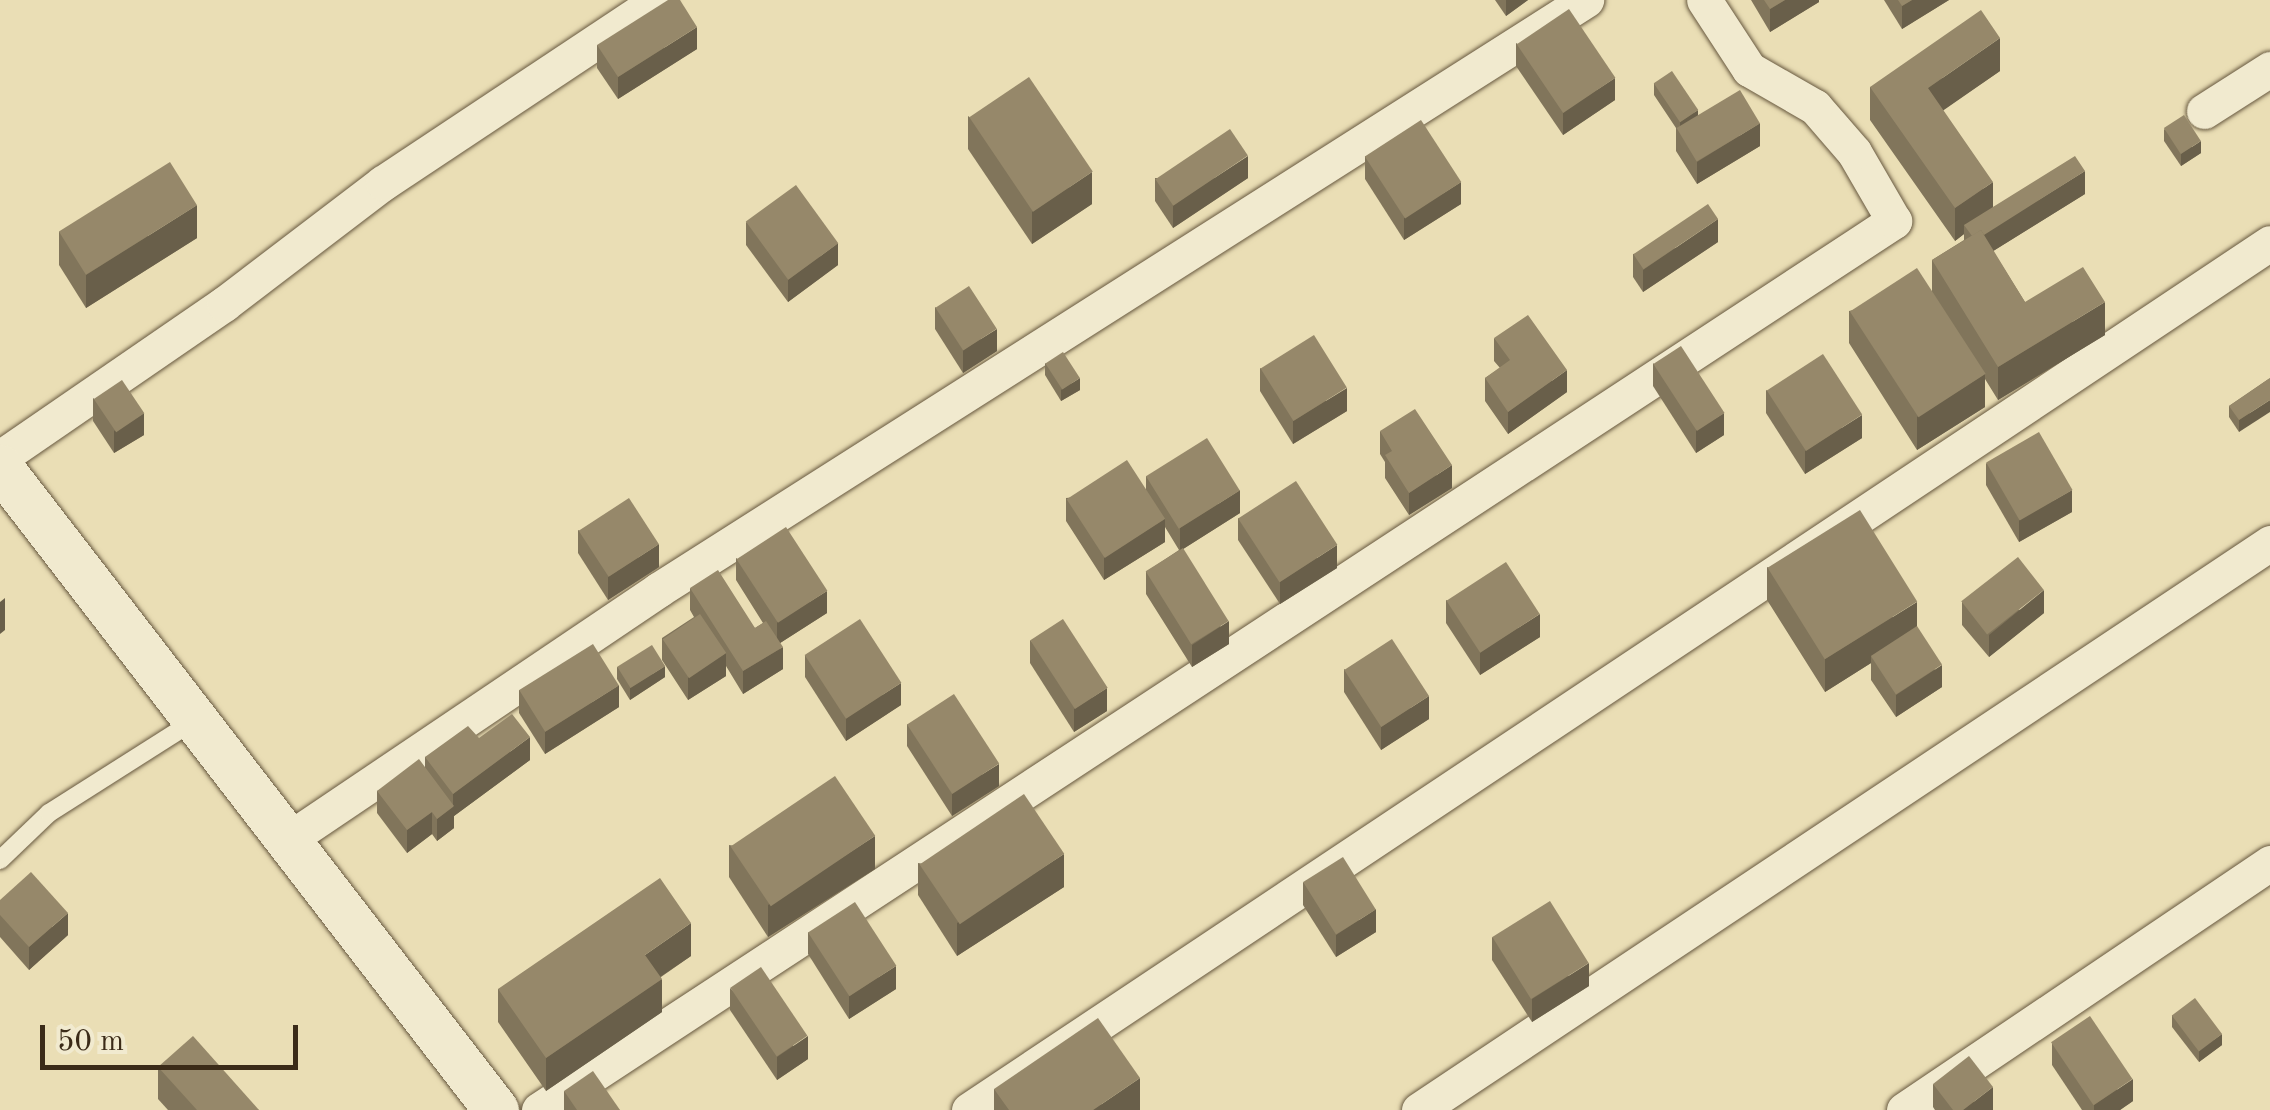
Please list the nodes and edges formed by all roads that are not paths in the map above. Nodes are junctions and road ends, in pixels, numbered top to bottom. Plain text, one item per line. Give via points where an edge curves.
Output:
1 (658, 0) edge
2 (1586, 0) edge
3 (1704, 0) edge
4 (2270, 69) edge
5 (2204, 111) dead end
6 (2270, 243) edge
7 (0, 458) edge
8 (0, 467) edge
9 (2270, 543) edge
10 (194, 721) junction
11 (286, 841) junction
12 (0, 860) edge
13 (2270, 864) edge
14 (496, 1110) edge
15 (539, 1110) edge
16 (968, 1110) edge
17 (1419, 1110) edge
18 (1904, 1110) edge

1 - 7 street via 383,183 224,304
2 - 11 street via 658,590
3 - 15 street via 1749,69 1815,107 1828,122 1894,220
4 - 5 street
6 - 16 street
8 - 10 street
9 - 17 street
10 - 11 street
10 - 12 lane via 49,813
11 - 14 street
13 - 18 street

